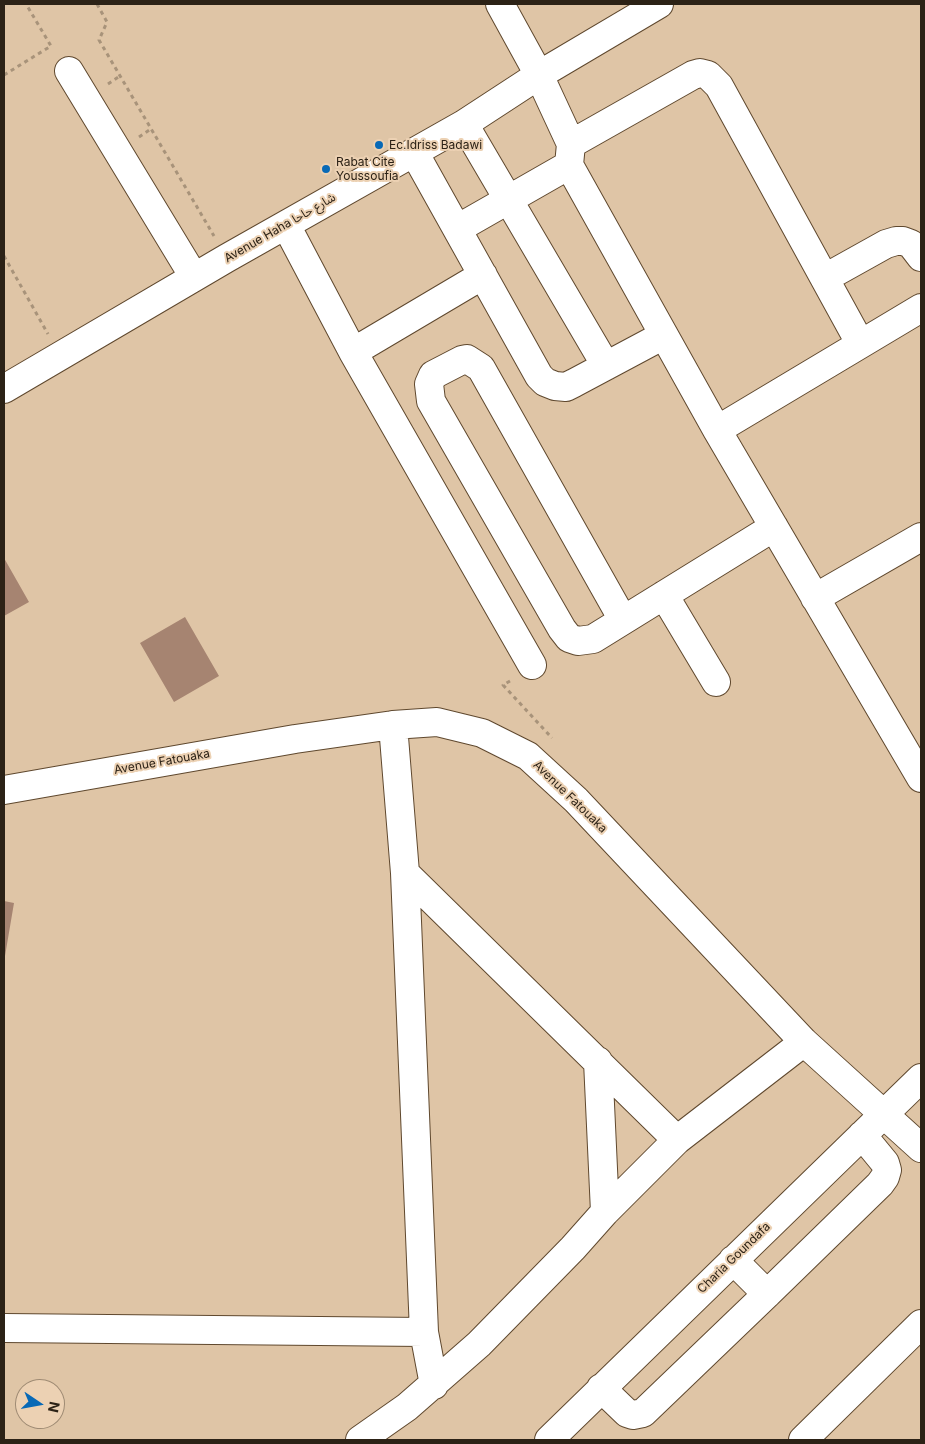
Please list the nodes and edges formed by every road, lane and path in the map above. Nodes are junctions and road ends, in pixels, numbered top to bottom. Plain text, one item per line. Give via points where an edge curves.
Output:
1 (26, 4) edge
2 (97, 4) edge
3 (500, 4) edge
4 (658, 4) edge
5 (69, 71) dead end
6 (4, 75) edge
7 (539, 75) junction
8 (464, 124) junction
9 (414, 152) junction
10 (570, 154) junction
11 (509, 199) junction
12 (286, 225) junction
13 (457, 229) junction
14 (4, 256) edge
15 (921, 257) edge
16 (227, 258) junction
17 (483, 275) junction
18 (194, 278) junction
19 (824, 278) junction
20 (921, 308) edge
21 (664, 335) junction
22 (860, 343) junction
23 (353, 352) junction
24 (61, 355) junction
25 (606, 366) junction
26 (4, 389) edge
27 (717, 430) junction
28 (774, 527) junction
29 (921, 537) edge
30 (664, 595) junction
31 (815, 598) junction
32 (623, 620) junction
33 (523, 672) joint
34 (716, 682) dead end
35 (503, 685) dead end
36 (393, 725) junction
37 (921, 778) edge
38 (4, 790) edge
39 (406, 873) junction
40 (804, 1042) junction
41 (598, 1061) junction
42 (921, 1078) edge
43 (883, 1115) junction
44 (862, 1135) junction
45 (677, 1140) junction
46 (921, 1148) edge
47 (605, 1212) junction
48 (733, 1260) junction
49 (768, 1294) junction
50 (921, 1324) edge
51 (4, 1328) edge
52 (424, 1332) junction
53 (434, 1385) junction
54 (601, 1388) junction
55 (360, 1440) edge
56 (548, 1440) edge
57 (803, 1440) edge

1 - 6 path via 51,46
2 - 16 path via 107,22 99,40
3 - 7 street
4 - 7 street, Avenue Haha شارع حاحا
5 - 18 street
7 - 8 street, Avenue Haha شارع حاحا
7 - 10 street
8 - 9 street, Avenue Haha شارع حاحا
8 - 11 street
9 - 12 street, Avenue Haha شارع حاحا
9 - 13 street
10 - 11 street
10 - 19 street via 693,75 708,75 719,86
10 - 21 street
11 - 13 street
11 - 25 street
12 - 16 street, Avenue Haha شارع حاحا
12 - 23 street
13 - 17 street
14 - 24 path
15 - 19 street via 911,244 896,241
16 - 18 street, Avenue Haha شارع حاحا
17 - 23 street
17 - 25 street via 545,382 566,387
18 - 24 street, Avenue Haha شارع حاحا
19 - 22 street
20 - 22 street
21 - 25 street
21 - 27 street
22 - 27 street
23 - 33 street
24 - 26 street, Avenue Haha شارع حاحا
27 - 28 street
28 - 30 street
28 - 31 street
29 - 31 street
30 - 32 street
30 - 34 street
31 - 37 street
32 - 32 street via 482,368 467,359 433,376 429,384 432,401 569,638 587,641
33 - 35 path
36 - 38 street, Avenue Fatouaka
36 - 39 street
36 - 40 street, Avenue Fatouaka via 437,722 482,734 528,756 576,800
39 - 41 street
39 - 52 street
40 - 43 street, Avenue Fatouaka
40 - 45 street
41 - 45 street
41 - 47 street
42 - 43 street, Charia Goundafa
43 - 44 street, Charia Goundafa
43 - 46 street, Avenue Fatouaka
44 - 48 street, Charia Goundafa
44 - 49 street via 885,1163 885,1177
45 - 47 street
47 - 53 street via 503,1320
48 - 49 street
48 - 54 street, Charia Goundafa
49 - 54 street via 643,1413 627,1413
50 - 57 street
51 - 52 street
52 - 53 street
53 - 55 street
54 - 56 street, Charia Goundafa

